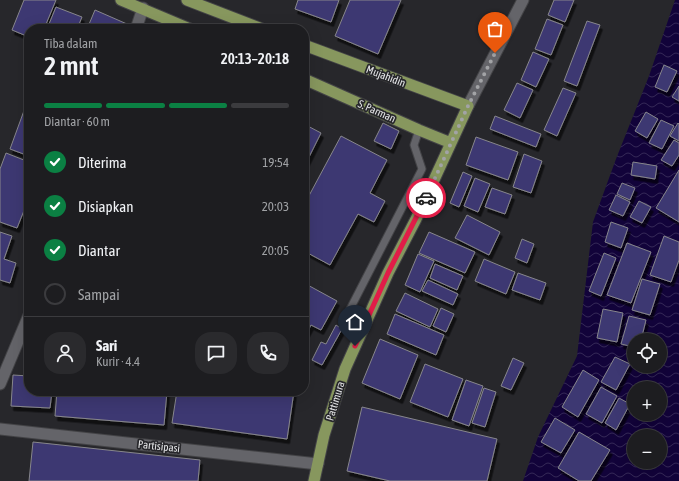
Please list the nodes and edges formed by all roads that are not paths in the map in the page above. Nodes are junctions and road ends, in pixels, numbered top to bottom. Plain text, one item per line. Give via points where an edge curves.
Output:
1 (122, 0) edge
2 (187, 0) edge
3 (523, 0) edge
4 (143, 8) junction
5 (138, 24) edge
6 (179, 24) edge
7 (249, 24) edge
8 (309, 47) edge
9 (309, 81) edge
10 (468, 106) junction
11 (419, 130) junction
12 (451, 143) junction
13 (24, 327) edge
14 (362, 330) junction
15 (0, 384) edge
16 (0, 429) edge
17 (318, 464) junction
18 (314, 481) edge

1 - 4 main road
2 - 7 main road
3 - 10 street
4 - 5 street
4 - 6 main road
8 - 10 main road, Mujahidin
9 - 11 main road, S. Parman
10 - 12 main road, Pattimura
11 - 12 main road, S. Parman
11 - 14 lane via 414,145 422,169 347,315 348,321
12 - 14 main road, Pattimura
13 - 15 street
14 - 17 main road, Pattimura via 336,393
16 - 17 street, Partisipasi
17 - 18 main road, Pattimura

